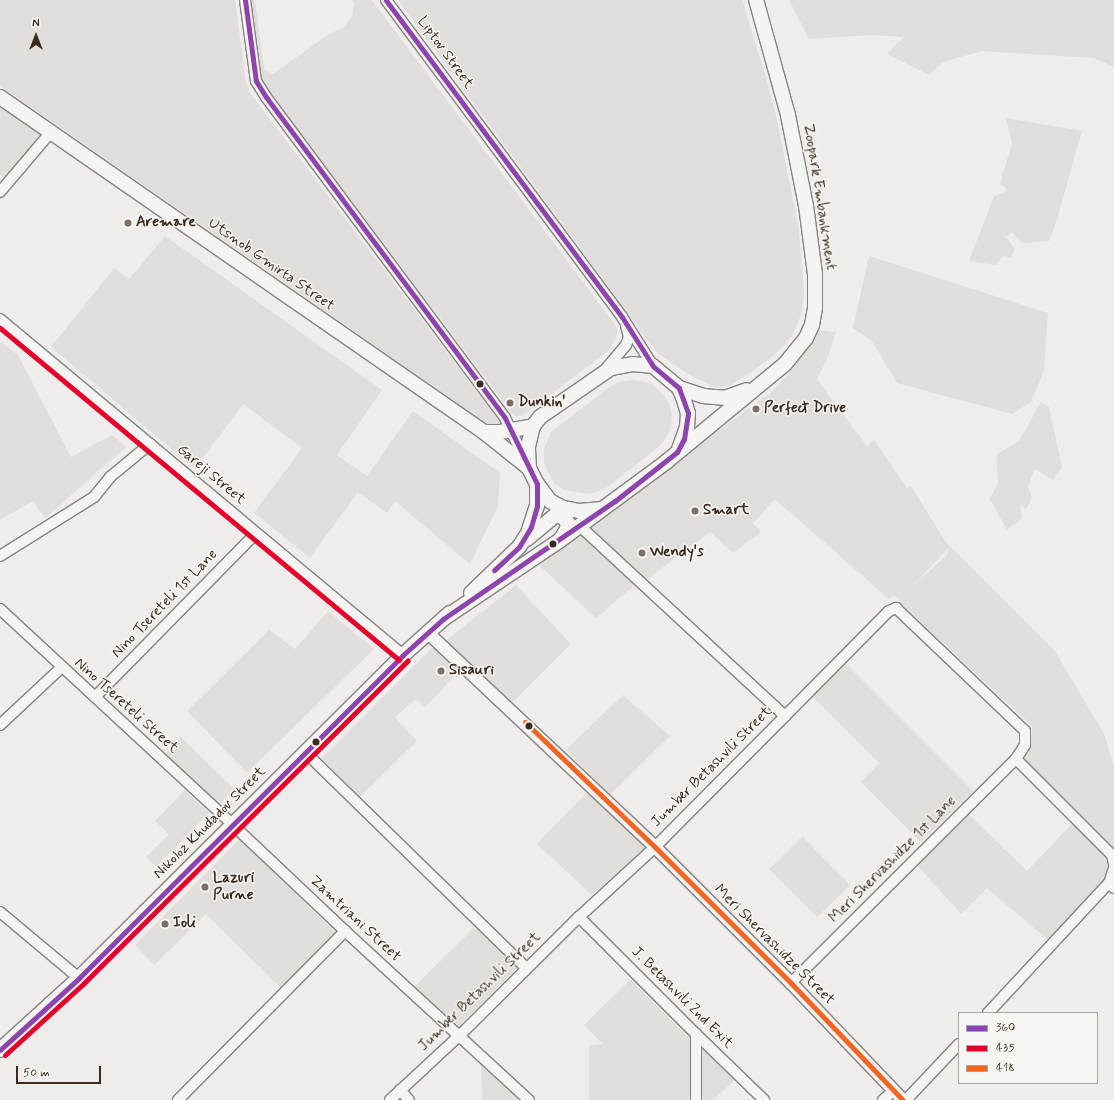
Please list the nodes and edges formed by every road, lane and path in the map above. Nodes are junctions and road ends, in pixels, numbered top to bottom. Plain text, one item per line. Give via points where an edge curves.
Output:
1 (245, 0) edge
2 (756, 0) edge
3 (388, 1) edge
4 (0, 97) edge
5 (50, 133) junction
6 (0, 192) edge
7 (622, 317) junction
8 (0, 319) edge
9 (653, 366) junction
10 (602, 373) junction
11 (761, 382) junction
12 (679, 388) junction
13 (533, 426) junction
14 (512, 430) junction
15 (484, 432) junction
16 (150, 444) junction
17 (678, 452) junction
18 (529, 468) junction
19 (537, 484) junction
20 (604, 508) junction
21 (580, 526) junction
22 (256, 532) junction
23 (559, 541) junction
24 (519, 547) junction
25 (0, 556) edge
26 (0, 609) edge
27 (443, 619) junction
28 (428, 633) junction
29 (403, 655) junction
30 (62, 667) junction
31 (96, 697) junction
32 (785, 716) junction
33 (0, 725) edge
34 (305, 752) junction
35 (1016, 760) junction
36 (232, 824) junction
37 (655, 847) junction
38 (1114, 864) edge
39 (1114, 868) edge
40 (1111, 886) edge
41 (0, 912) edge
42 (579, 917) junction
43 (345, 931) junction
44 (526, 968) junction
45 (79, 978) junction
46 (791, 983) junction
47 (989, 1012) edge
48 (696, 1034) junction
49 (460, 1035) junction
50 (958, 1045) edge
51 (0, 1050) edge
52 (400, 1090) junction
53 (893, 1091) junction
54 (178, 1100) edge
55 (390, 1100) edge
56 (409, 1100) edge
57 (529, 1100) edge
58 (696, 1100) edge
59 (764, 1100) edge
60 (884, 1100) edge
61 (903, 1100) edge
62 (906, 1100) edge

1 - 14 street via 256,81
2 - 11 main road, Zoopark Embankment via 788,115 806,206 815,274 815,308 812,326 806,338 785,364
3 - 7 street, Liptov Street
4 - 5 main road, Utsnob Gmirta Street
5 - 6 street
5 - 15 main road, Utsnob Gmirta Street
7 - 9 street, Liptov Street
7 - 10 street, Liptov Street via 628,337 626,345
8 - 16 street, Gareji Street
9 - 10 main road via 616,366
9 - 12 main road
10 - 13 main road via 540,417
11 - 12 main road via 742,393 724,398 703,396
11 - 17 main road, Nikoloz Khudadov Street
12 - 17 main road via 688,413 688,427
13 - 14 main road
13 - 18 main road, Nikoloz Khudadov Street via 528,447
14 - 15 main road
14 - 18 street
15 - 18 main road, Utsnob Gmirta Street
16 - 22 street, Gareji Street
16 - 25 street via 110,477 94,497
17 - 20 main road, Nikoloz Khudadov Street
18 - 19 main road, Nikoloz Khudadov Street
19 - 20 main road, Nikoloz Khudadov Street via 550,501 563,508 579,511
19 - 24 main road, Nikoloz Khudadov Street via 537,506 531,527
20 - 21 main road, Nikoloz Khudadov Street
21 - 23 main road, Nikoloz Khudadov Street
21 - 32 street, Jumber Betashvili Street
22 - 29 street, Gareji Street
22 - 31 street, Nino Tsereteli 1st Lane
23 - 24 main road via 568,529 568,523 556,515
23 - 27 main road, Nikoloz Khudadov Street
24 - 27 main road, Nikoloz Khudadov Street
26 - 30 street, Nino Tsereteli Street
27 - 28 main road, Nikoloz Khudadov Street
28 - 29 main road, Nikoloz Khudadov Street
28 - 37 street, Meri Shervashidze Street
29 - 34 main road, Nikoloz Khudadov Street
30 - 31 street, Nino Tsereteli Street
30 - 33 street
31 - 36 street, Nino Tsereteli Street
32 - 35 street, Meri Shervashidze 1st Lane via 889,611 896,608 1026,730 1025,745
32 - 37 street, Jumber Betashvili Street
34 - 36 main road, Nikoloz Khudadov Street
34 - 44 street
35 - 38 street via 1112,855
35 - 46 street, Meri Shervashidze 1st Lane
36 - 43 street, Zamtriani Street
36 - 45 main road, Nikoloz Khudadov Street
37 - 42 street, Jumber Betashvili Street
37 - 46 street, Meri Shervashidze Street
39 - 40 street
40 - 47 street
41 - 45 street
42 - 44 street, Jumber Betashvili Street
42 - 48 street, J. Betashvili 2nd Exit
43 - 49 street, Zamtriani Street
43 - 54 street
44 - 49 street, Jumber Betashvili Street
45 - 51 main road, Nikoloz Khudadov Street
46 - 53 street, Meri Shervashidze Street
48 - 58 street
48 - 59 street, J. Betashvili 2nd Exit
49 - 52 street, Jumber Betashvili Street
49 - 57 street, Zamtriani Street
50 - 62 street
52 - 55 street, Jumber Betashvili Street
52 - 56 street
53 - 60 street
53 - 61 street, Meri Shervashidze Street

